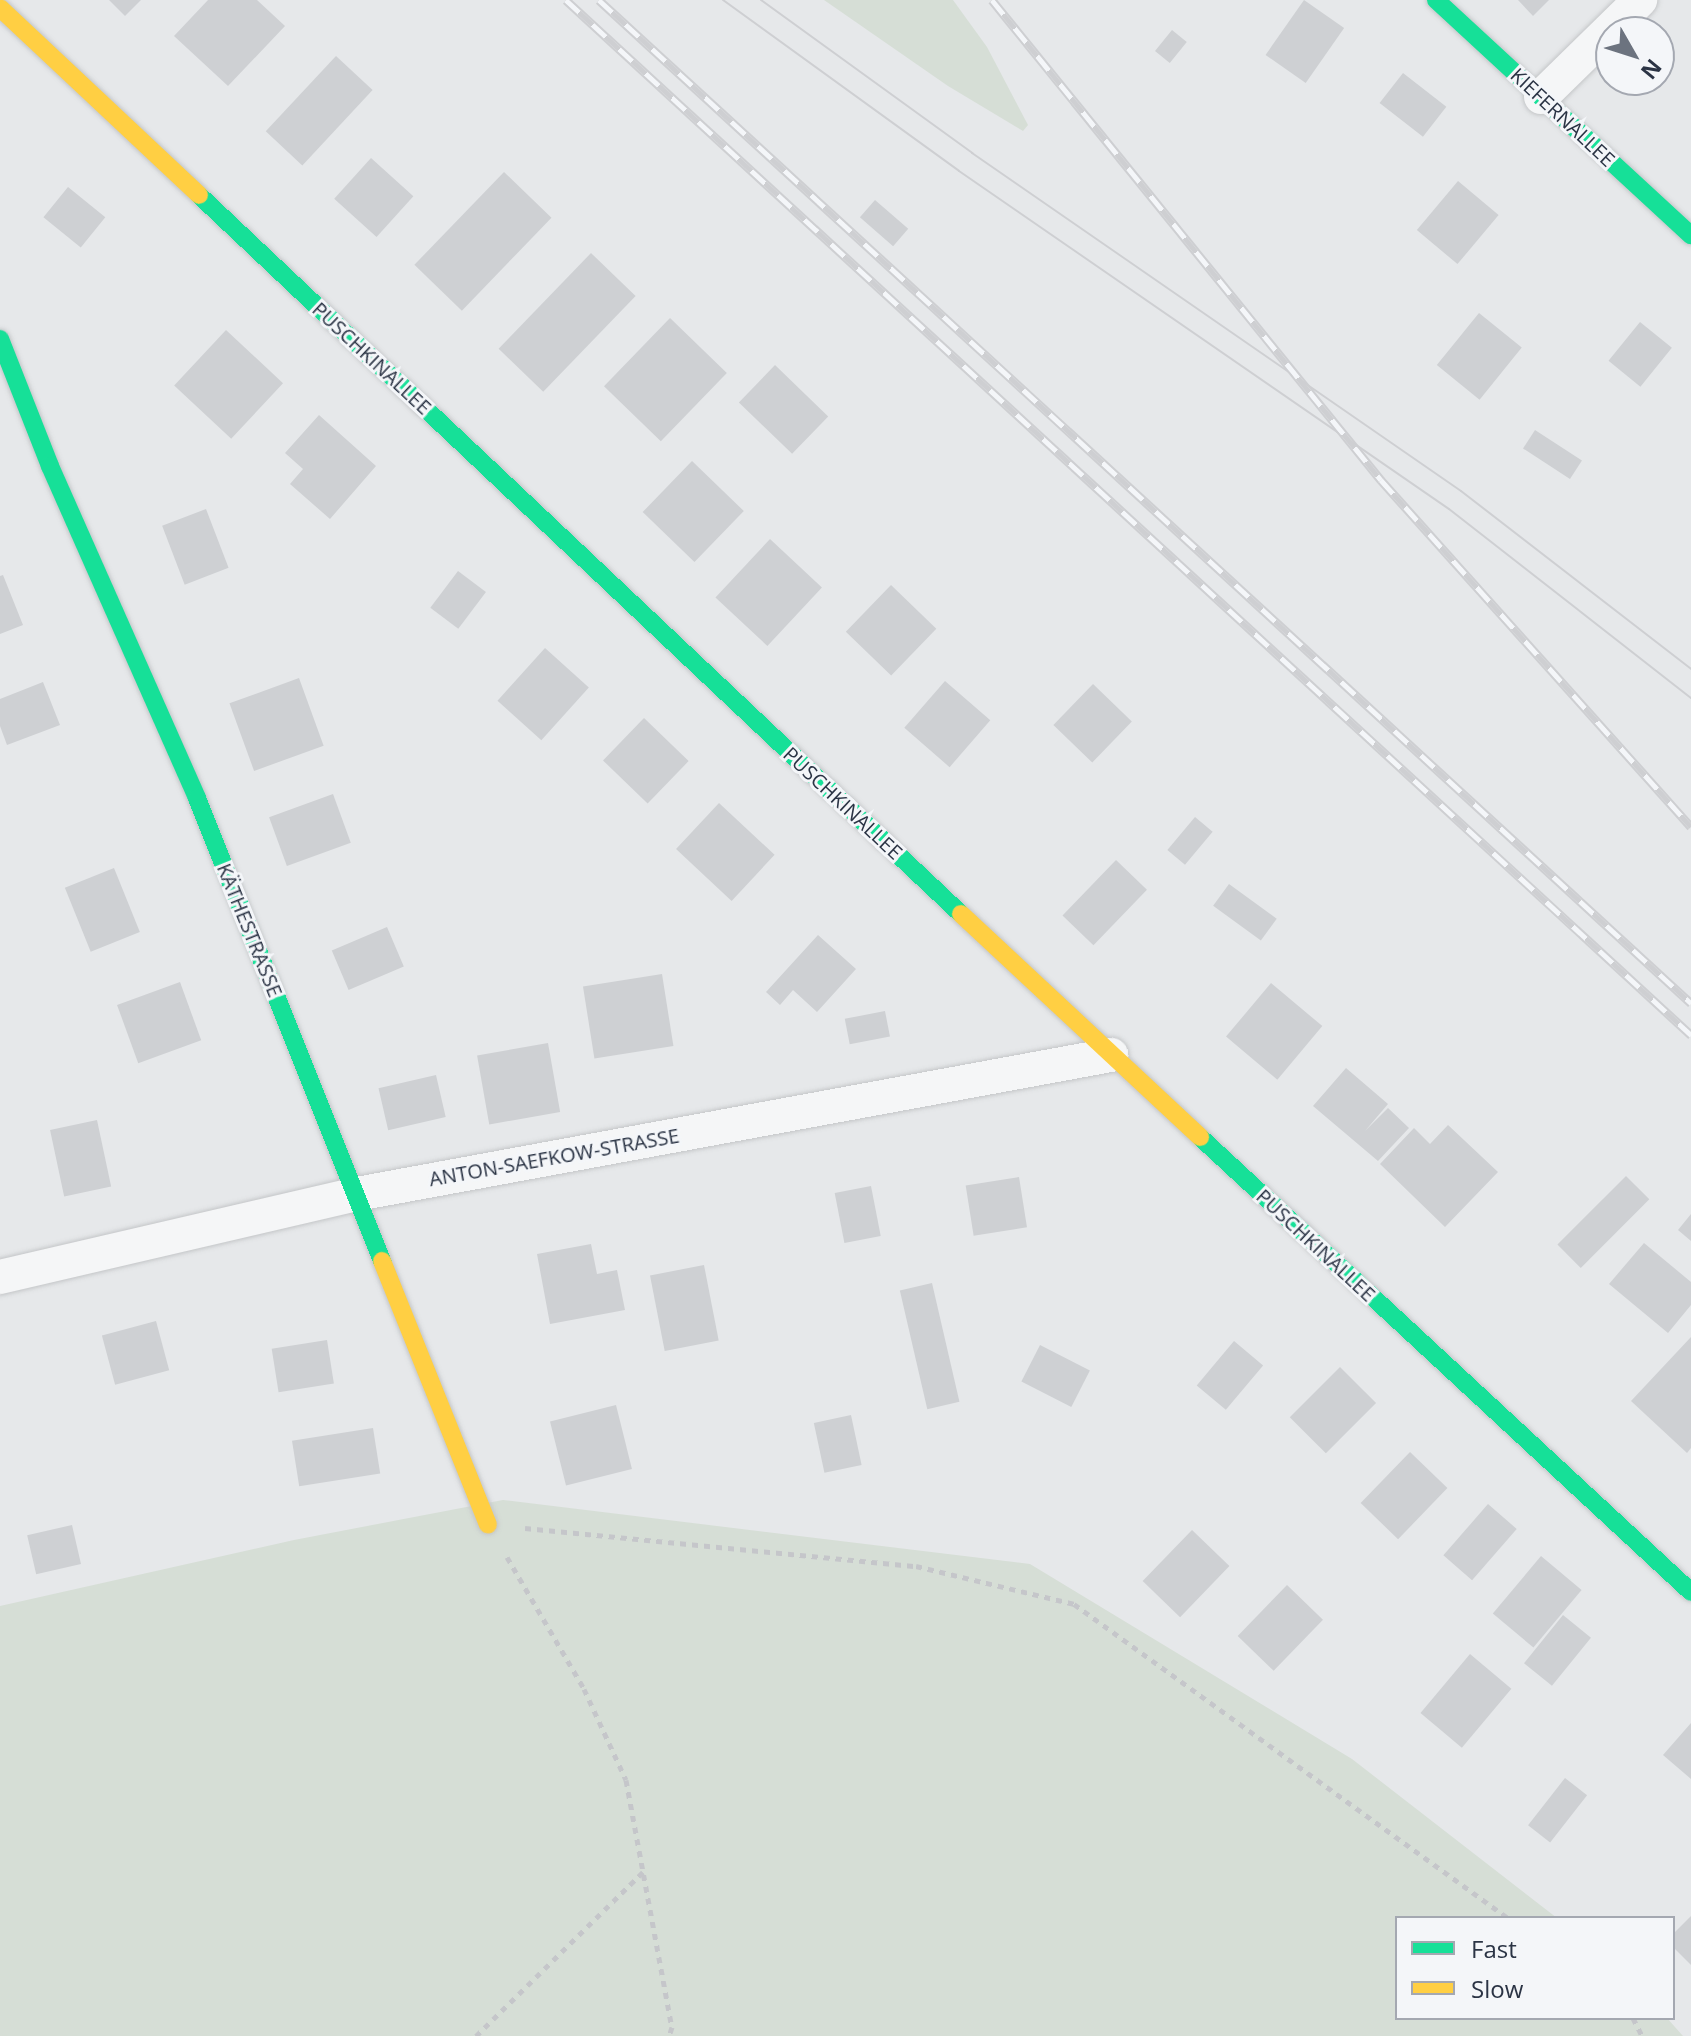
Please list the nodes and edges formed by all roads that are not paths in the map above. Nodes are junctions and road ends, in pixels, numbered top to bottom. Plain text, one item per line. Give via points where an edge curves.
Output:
1 (1436, 0) edge
2 (1640, 0) edge
3 (0, 8) edge
4 (1541, 97) junction
5 (1691, 235) edge
6 (0, 339) edge
7 (1111, 1055) junction
8 (357, 1194) junction
9 (0, 1277) edge
10 (488, 1525) road end
11 (1691, 1592) edge

1 - 4 street, KIEFERNALLEE
2 - 4 street
3 - 7 street, PUSCHKINALLEE
4 - 5 street, KIEFERNALLEE
6 - 8 street, KÄTHESTRASSE via 50,466 197,798
7 - 8 street, ANTON-SAEFKOW-STRASSE
7 - 11 street, PUSCHKINALLEE
8 - 9 street, ANTON-SAEFKOW-STRASSE
8 - 10 street, KÄTHESTRASSE

